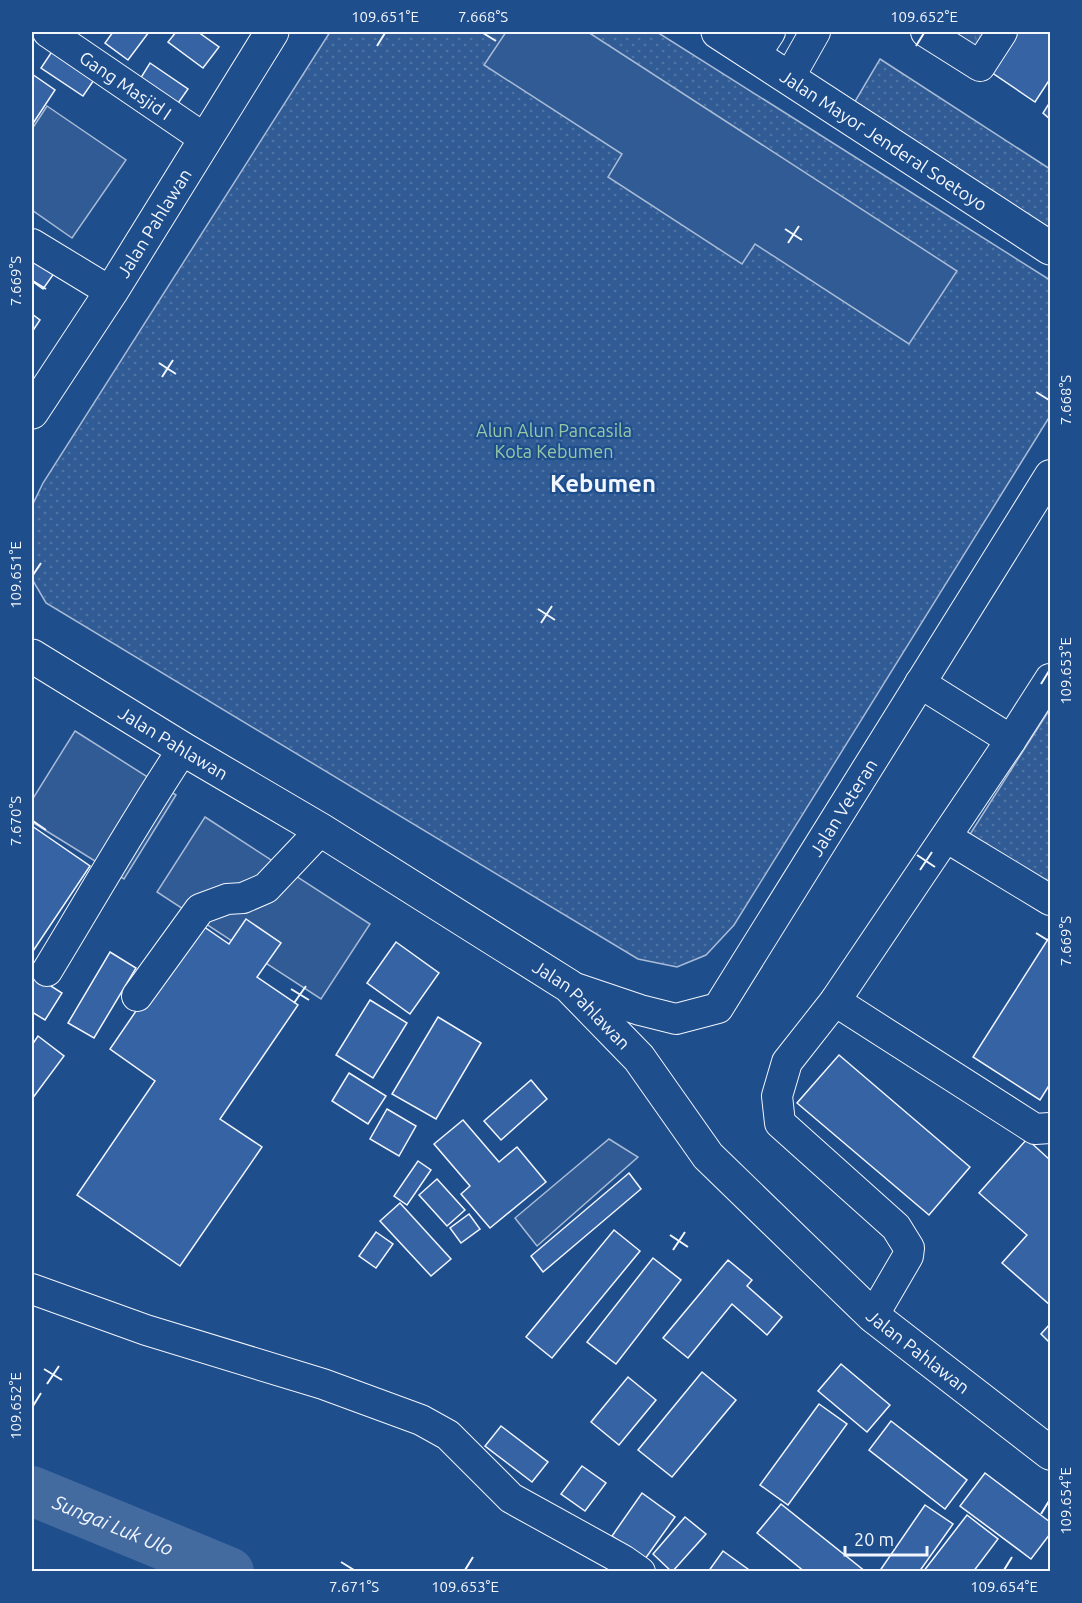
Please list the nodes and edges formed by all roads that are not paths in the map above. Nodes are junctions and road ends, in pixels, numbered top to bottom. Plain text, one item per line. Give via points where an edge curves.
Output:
1 (48, 32) edge
2 (272, 32) edge
3 (718, 32) edge
4 (815, 32) edge
5 (926, 32) edge
6 (1002, 32) edge
7 (762, 43) edge
8 (789, 78) junction
9 (205, 139) junction
10 (32, 244) edge
11 (1050, 248) edge
12 (111, 292) junction
13 (32, 412) edge
14 (1050, 475) edge
15 (32, 656) edge
16 (1050, 679) edge
17 (920, 683) junction
18 (1011, 740) junction
19 (183, 749) junction
20 (321, 830) junction
21 (946, 837) junction
22 (1050, 900) edge
23 (47, 972) dead end
24 (569, 986) junction
25 (137, 996) dead end
26 (835, 1001) junction
27 (1050, 1128) edge
28 (32, 1289) edge
29 (873, 1316) junction
30 (1050, 1454) edge
31 (640, 1572) edge

1 - 9 street, Gang Masjid I
2 - 9 main road, Jalan Pahlawan
3 - 7 main road, Jalan Mayor Jenderal Soetoyo
4 - 8 street
5 - 6 street via 980,66
7 - 8 main road, Jalan Mayor Jenderal Soetoyo
8 - 11 main road, Jalan Mayor Jenderal Soetoyo
9 - 12 main road, Jalan Pahlawan
10 - 12 street
12 - 13 main road, Jalan Pahlawan
14 - 17 street, Jalan Veteran
15 - 19 main road, Jalan Pahlawan
16 - 18 street
17 - 18 street
17 - 24 street, Jalan Veteran via 718,1008 676,1019
18 - 21 street
19 - 20 main road, Jalan Pahlawan
19 - 23 street
20 - 24 main road, Jalan Pahlawan
20 - 25 street via 266,888 200,909
21 - 22 street
21 - 26 street
24 - 29 main road, Jalan Pahlawan via 639,1058 708,1156
26 - 27 street via 1035,1130
26 - 29 street via 787,1062 777,1096 780,1123 896,1227 909,1248
28 - 31 street via 421,1419 448,1435 511,1498
29 - 30 main road, Jalan Pahlawan

